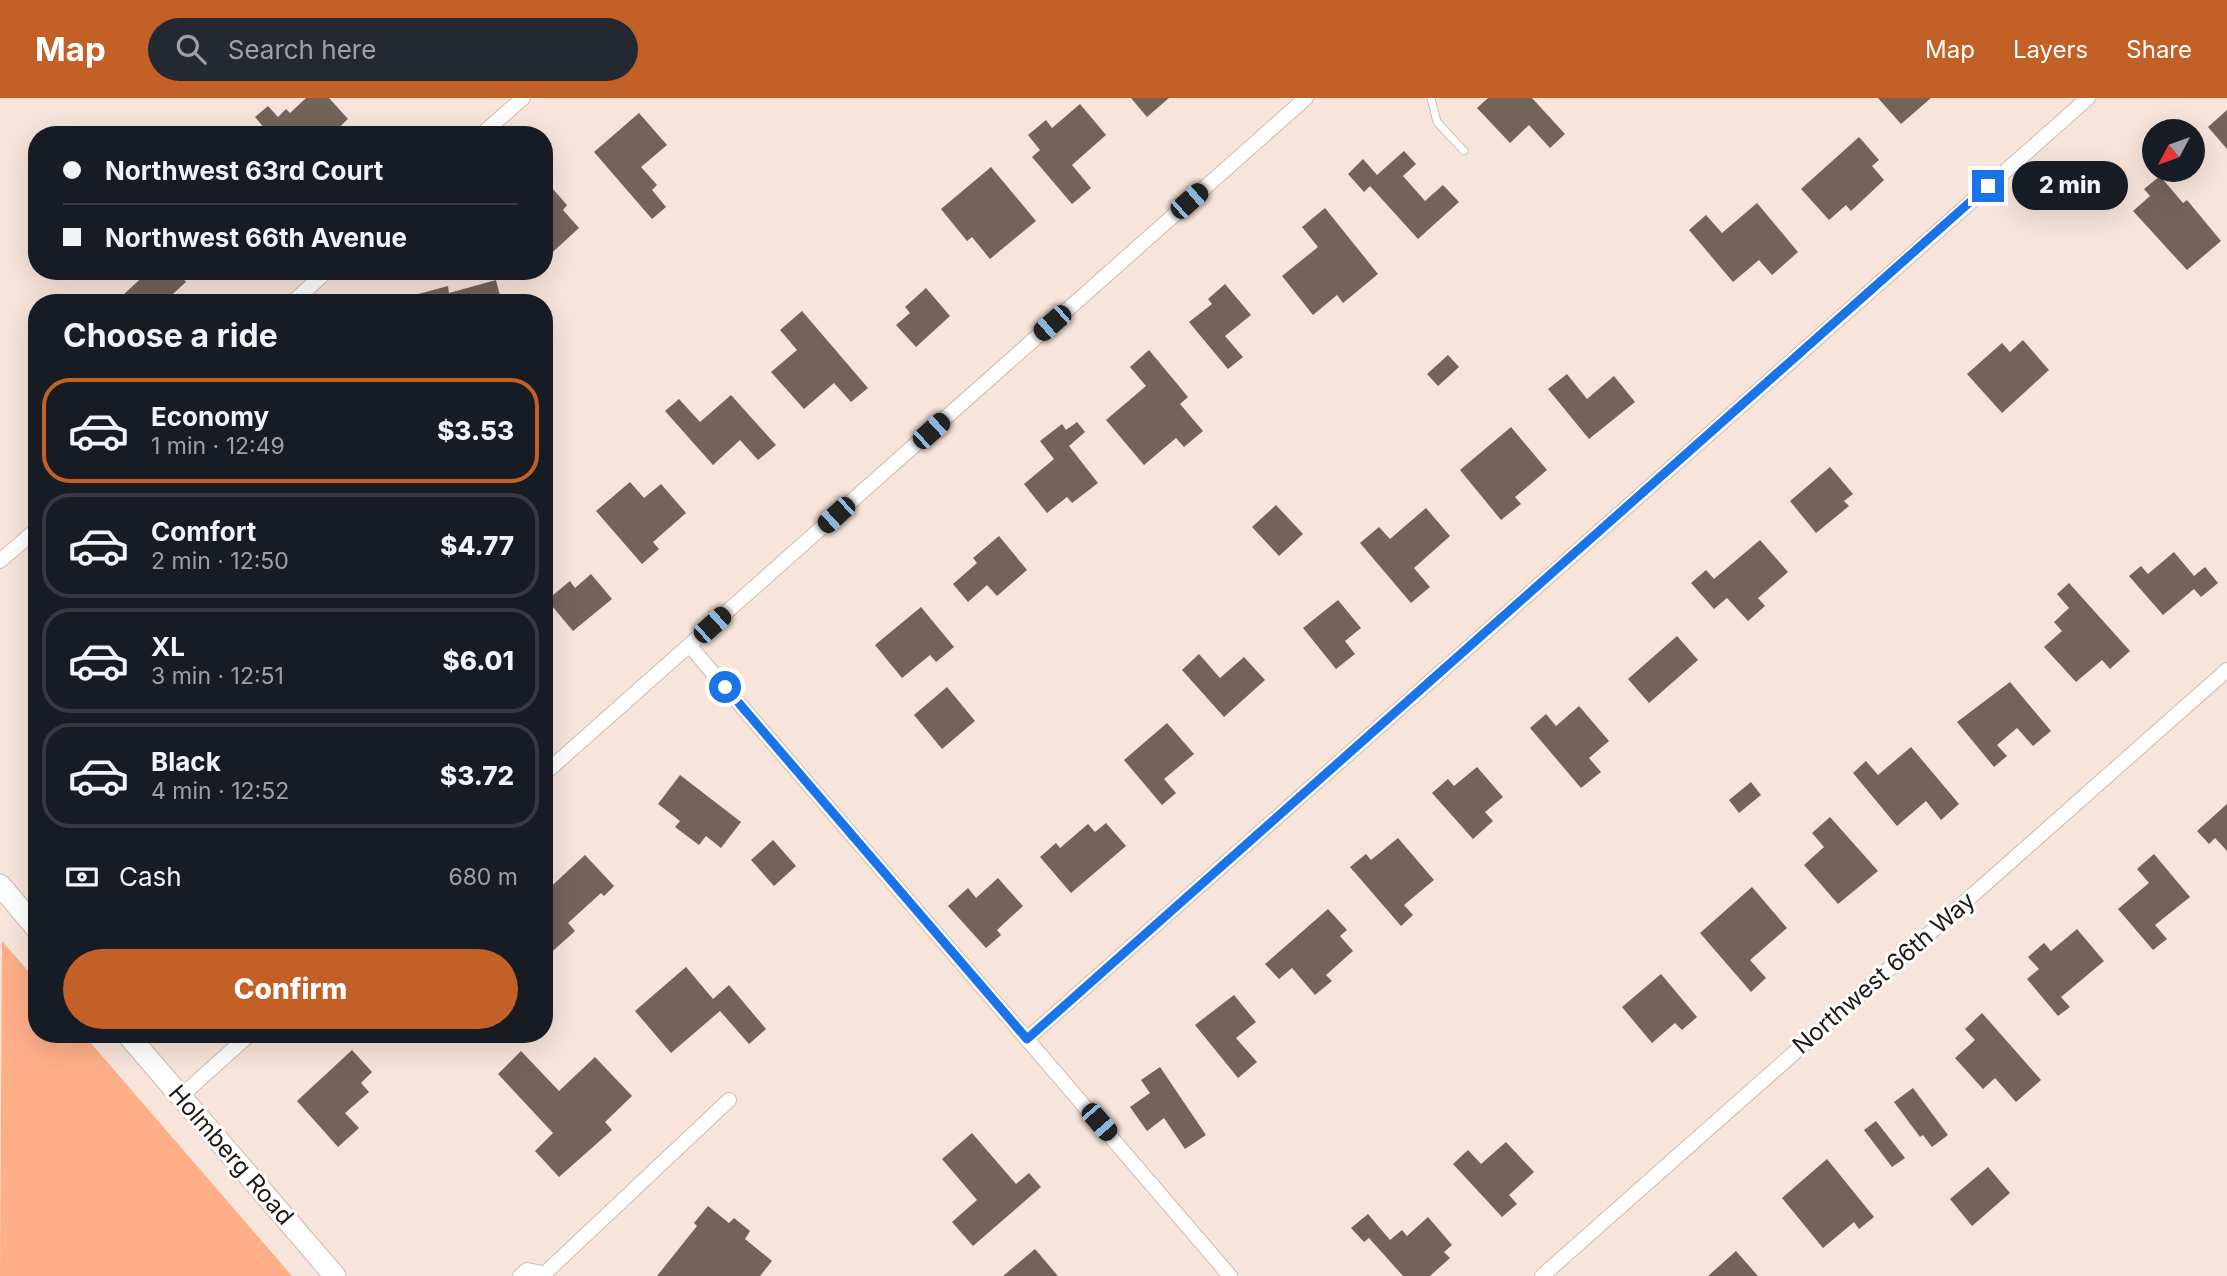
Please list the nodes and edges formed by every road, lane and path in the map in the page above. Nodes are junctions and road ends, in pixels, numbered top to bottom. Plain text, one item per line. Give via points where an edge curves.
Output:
1 (523, 98) edge
2 (1306, 98) edge
3 (1431, 98) edge
4 (2088, 98) edge
5 (491, 126) edge
6 (1464, 152) dead end
7 (317, 280) edge
8 (302, 294) edge
9 (28, 537) edge
10 (0, 561) edge
11 (689, 645) junction
12 (2227, 670) edge
13 (553, 766) edge
14 (0, 885) edge
15 (28, 918) edge
16 (1027, 1039) junction
17 (135, 1043) edge
18 (240, 1043) edge
19 (181, 1096) junction
20 (729, 1100) dead end
21 (542, 1274) edge
22 (335, 1276) edge
23 (520, 1276) edge
24 (1230, 1276) edge
25 (1542, 1276) edge

1 - 5 street
2 - 11 street
3 - 6 lane via 1437,122
4 - 16 street
7 - 8 street
9 - 10 street
11 - 13 street
11 - 16 street
12 - 25 street, Northwest 66th Way
14 - 15 street
16 - 24 street
17 - 19 street, Holmberg Road
18 - 19 street
19 - 22 street, Holmberg Road
20 - 21 street
21 - 23 street via 527,1270

